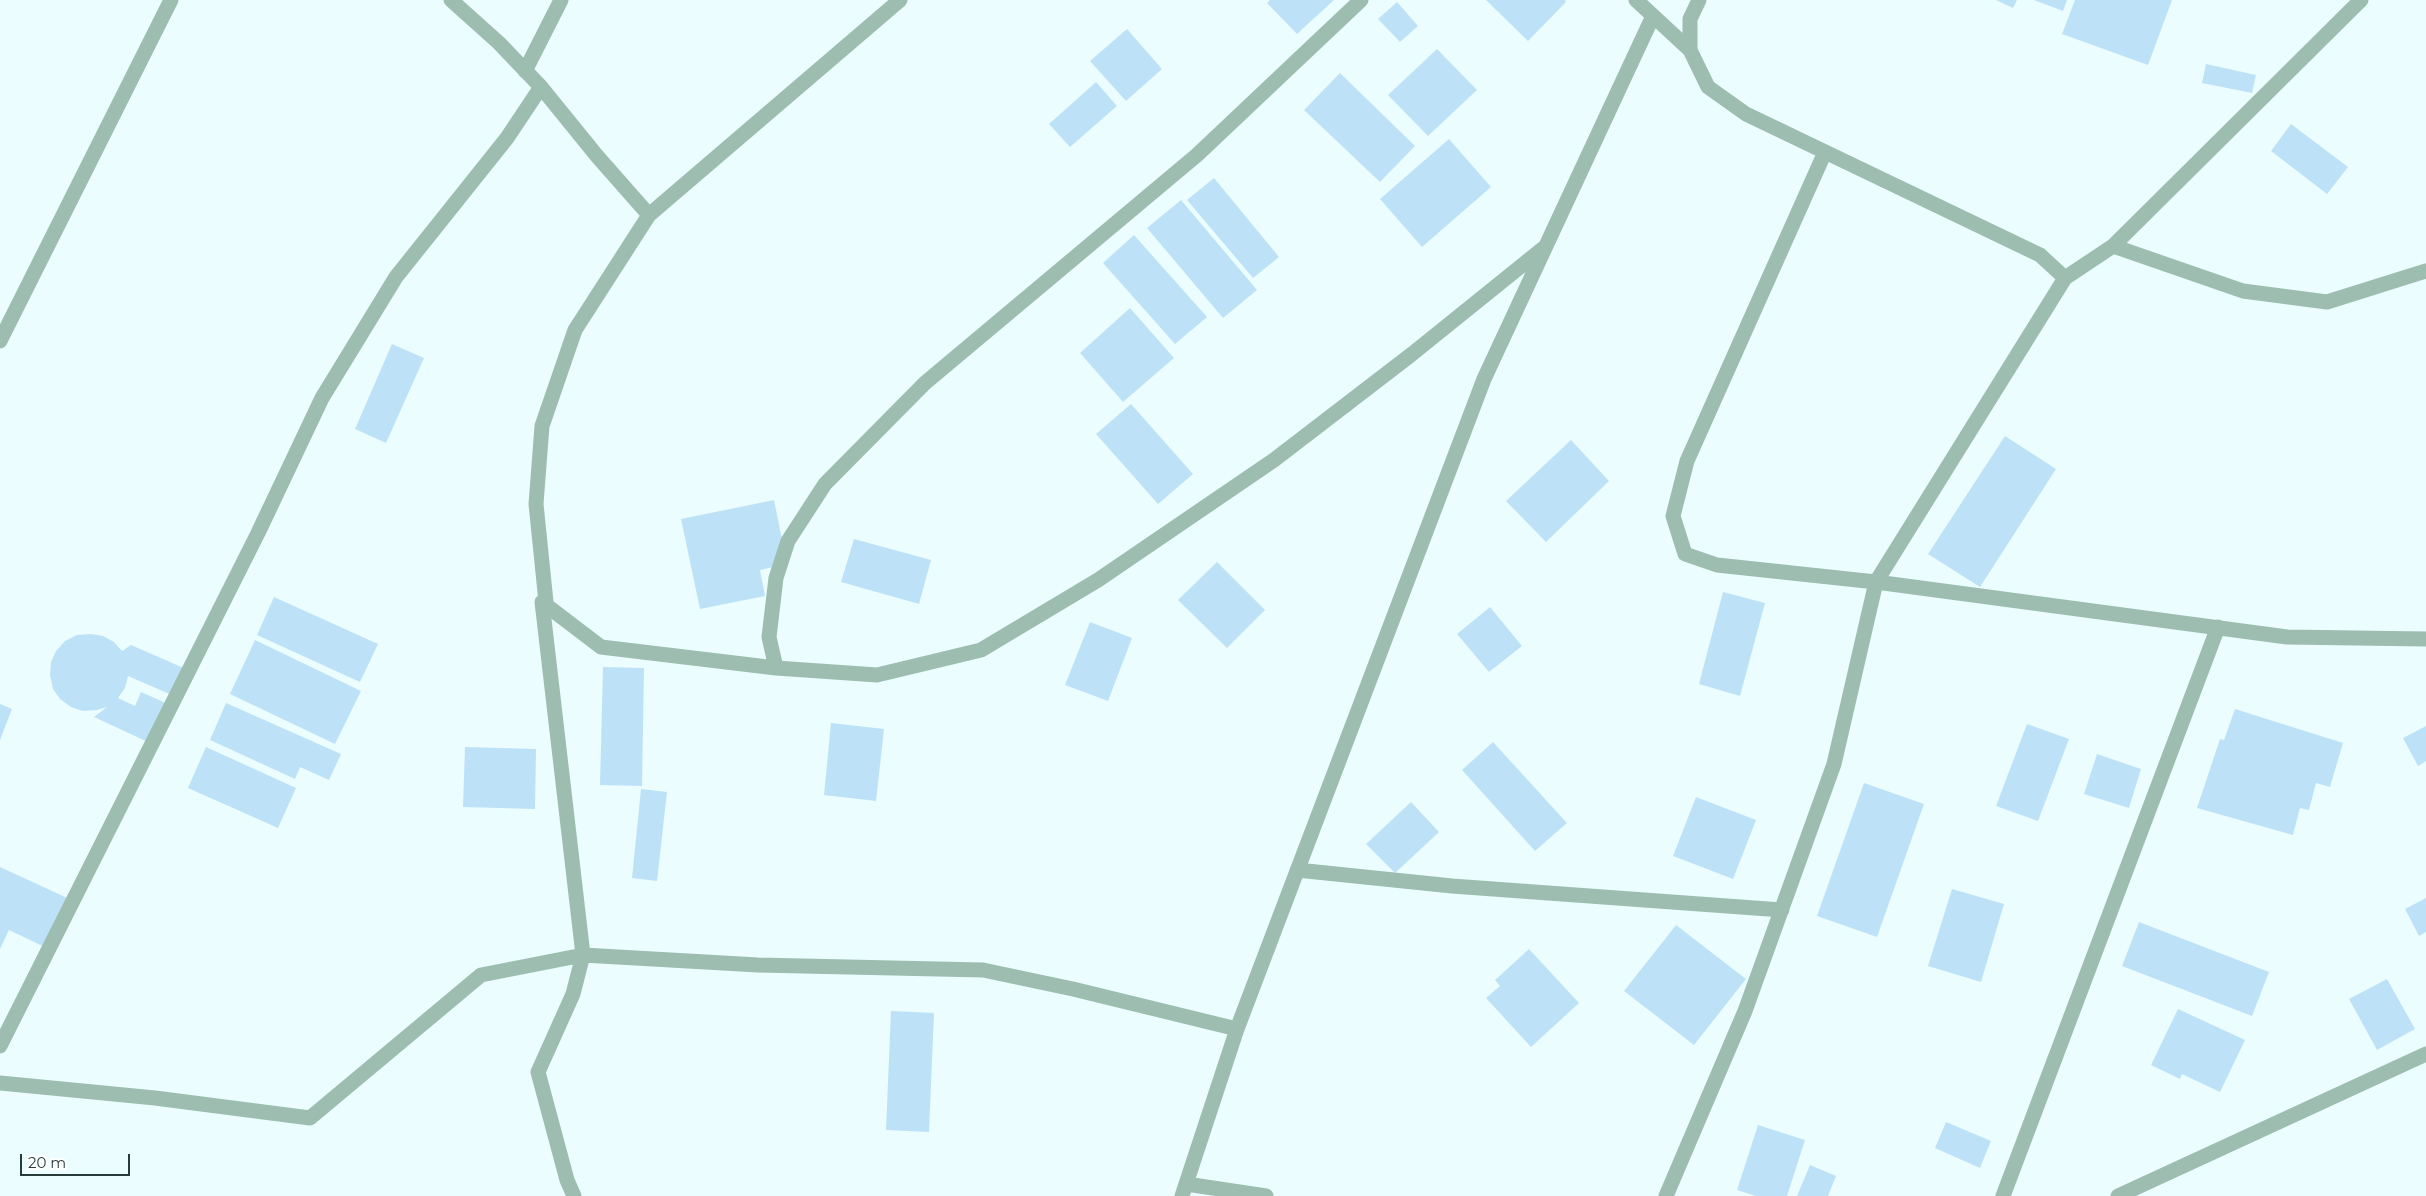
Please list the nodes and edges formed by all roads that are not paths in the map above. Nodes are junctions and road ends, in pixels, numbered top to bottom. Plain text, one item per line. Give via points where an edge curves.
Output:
1 (171, 0) edge
2 (451, 0) edge
3 (561, 0) edge
4 (900, 0) edge
5 (1361, 0) edge
6 (1636, 0) edge
7 (1699, 0) edge
8 (2361, 0) edge
9 (1653, 16) junction
10 (1690, 50) junction
11 (525, 71) junction
12 (541, 87) junction
13 (1825, 152) junction
14 (649, 215) junction
15 (1546, 246) junction
16 (2113, 246) junction
17 (2426, 270) edge
18 (2065, 278) junction
19 (0, 341) edge
20 (1876, 582) junction
21 (542, 602) junction
22 (2218, 627) junction
23 (2426, 638) edge
24 (776, 668) junction
25 (1297, 870) junction
26 (1782, 910) junction
27 (583, 956) junction
28 (1237, 1029) junction
29 (0, 1046) edge
30 (2426, 1054) edge
31 (0, 1083) edge
32 (1184, 1190) edge
33 (2148, 1190) edge
34 (574, 1196) edge
35 (1266, 1196) edge
36 (1666, 1196) edge
37 (2003, 1196) edge
38 (2118, 1196) edge

1 - 19 street
2 - 11 street
3 - 11 street
4 - 14 street
5 - 24 street via 1197,155 925,384 825,484 788,541 776,578 769,637
6 - 9 street
7 - 10 street via 1690,19
8 - 16 street
9 - 10 street
9 - 15 street
10 - 13 street via 1708,87 1746,114
11 - 12 street
12 - 14 street
12 - 29 street via 508,138 396,277 322,398 258,533
13 - 18 street via 2040,255
13 - 20 street via 1687,461 1672,516 1684,554 1717,566
14 - 21 street via 575,330 542,426 536,504 546,602
15 - 24 street via 1274,460 1098,580 981,650 877,674
15 - 25 street via 1484,379
16 - 17 street via 2243,291 2327,302
16 - 18 street
18 - 20 street
20 - 22 street
20 - 26 street via 1834,764
21 - 24 street via 602,647
21 - 27 street
22 - 23 street via 2287,637
22 - 37 street
25 - 26 street via 1452,886
25 - 28 street
26 - 36 street via 1745,1011
27 - 28 street via 758,965 983,970
27 - 31 street via 481,975 310,1118
27 - 34 street via 573,994 538,1072
28 - 32 street
30 - 33 street
32 - 35 street
33 - 38 street

